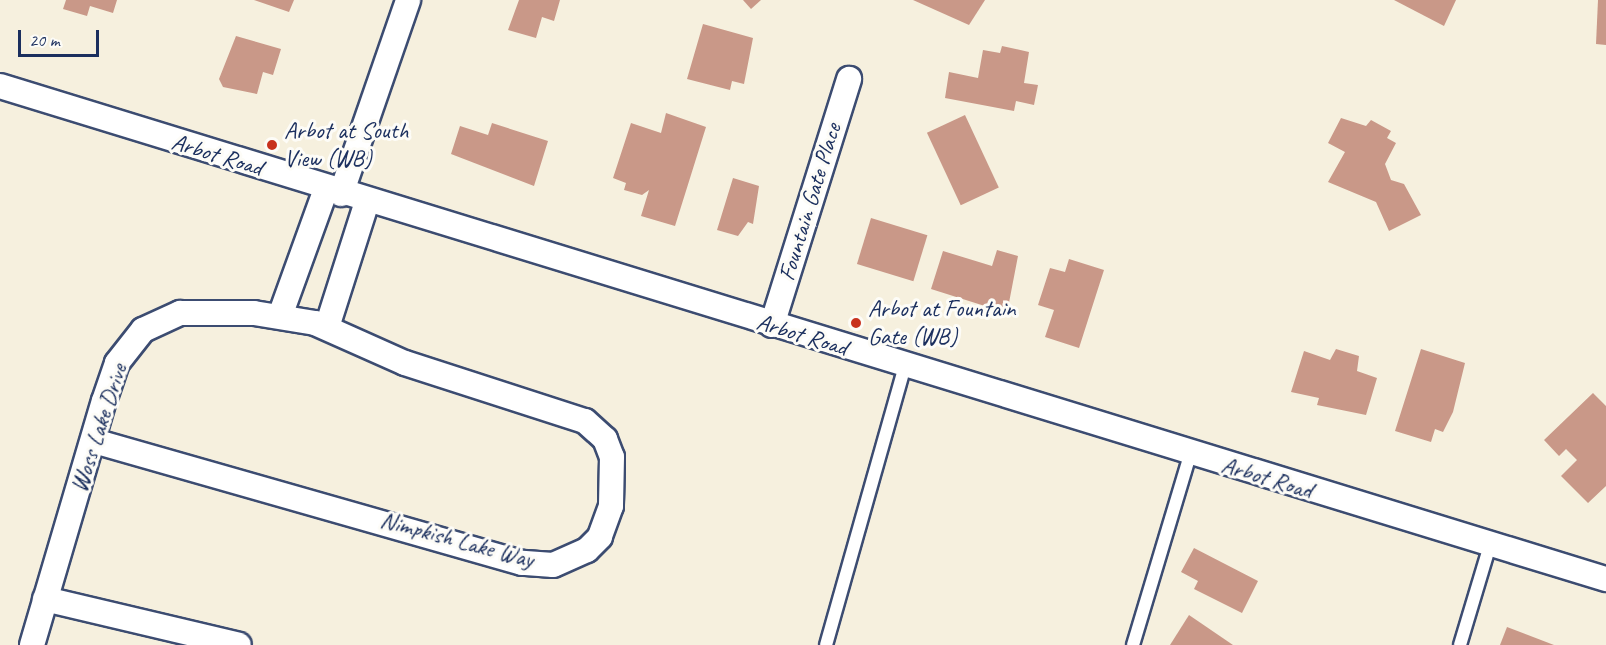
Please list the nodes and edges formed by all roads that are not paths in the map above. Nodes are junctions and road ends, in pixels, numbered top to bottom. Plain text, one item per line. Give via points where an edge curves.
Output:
1 (408, 0) edge
2 (849, 79) dead end
3 (0, 86) edge
4 (333, 191) junction
5 (367, 202) junction
6 (280, 316) junction
7 (772, 325) junction
8 (327, 327) junction
9 (905, 366) junction
10 (93, 441) junction
11 (1190, 455) junction
12 (1490, 545) junction
13 (1606, 579) edge
14 (45, 599) junction
15 (32, 645) edge
16 (239, 645) edge
17 (826, 645) edge
18 (1133, 645) edge
19 (1460, 645) edge

1 - 4 street
2 - 7 street, Fountain Gate Place
3 - 4 street, Arbot Road
4 - 5 street, Arbot Road
4 - 6 street
5 - 7 street, Arbot Road
5 - 8 street
6 - 8 street, Woss Lake Drive
6 - 10 street, Woss Lake Drive via 180,313 143,330 117,363
7 - 9 street, Arbot Road
8 - 10 street, Nimpkish Lake Way via 405,363 585,421 605,439 612,457 611,506 600,537 575,558 553,565 522,563
9 - 11 street, Arbot Road
9 - 17 lane
10 - 14 street, Woss Lake Drive
11 - 12 street, Arbot Road
11 - 18 lane
12 - 13 street, Arbot Road
12 - 19 lane
14 - 15 street, Woss Lake Drive
14 - 16 street

